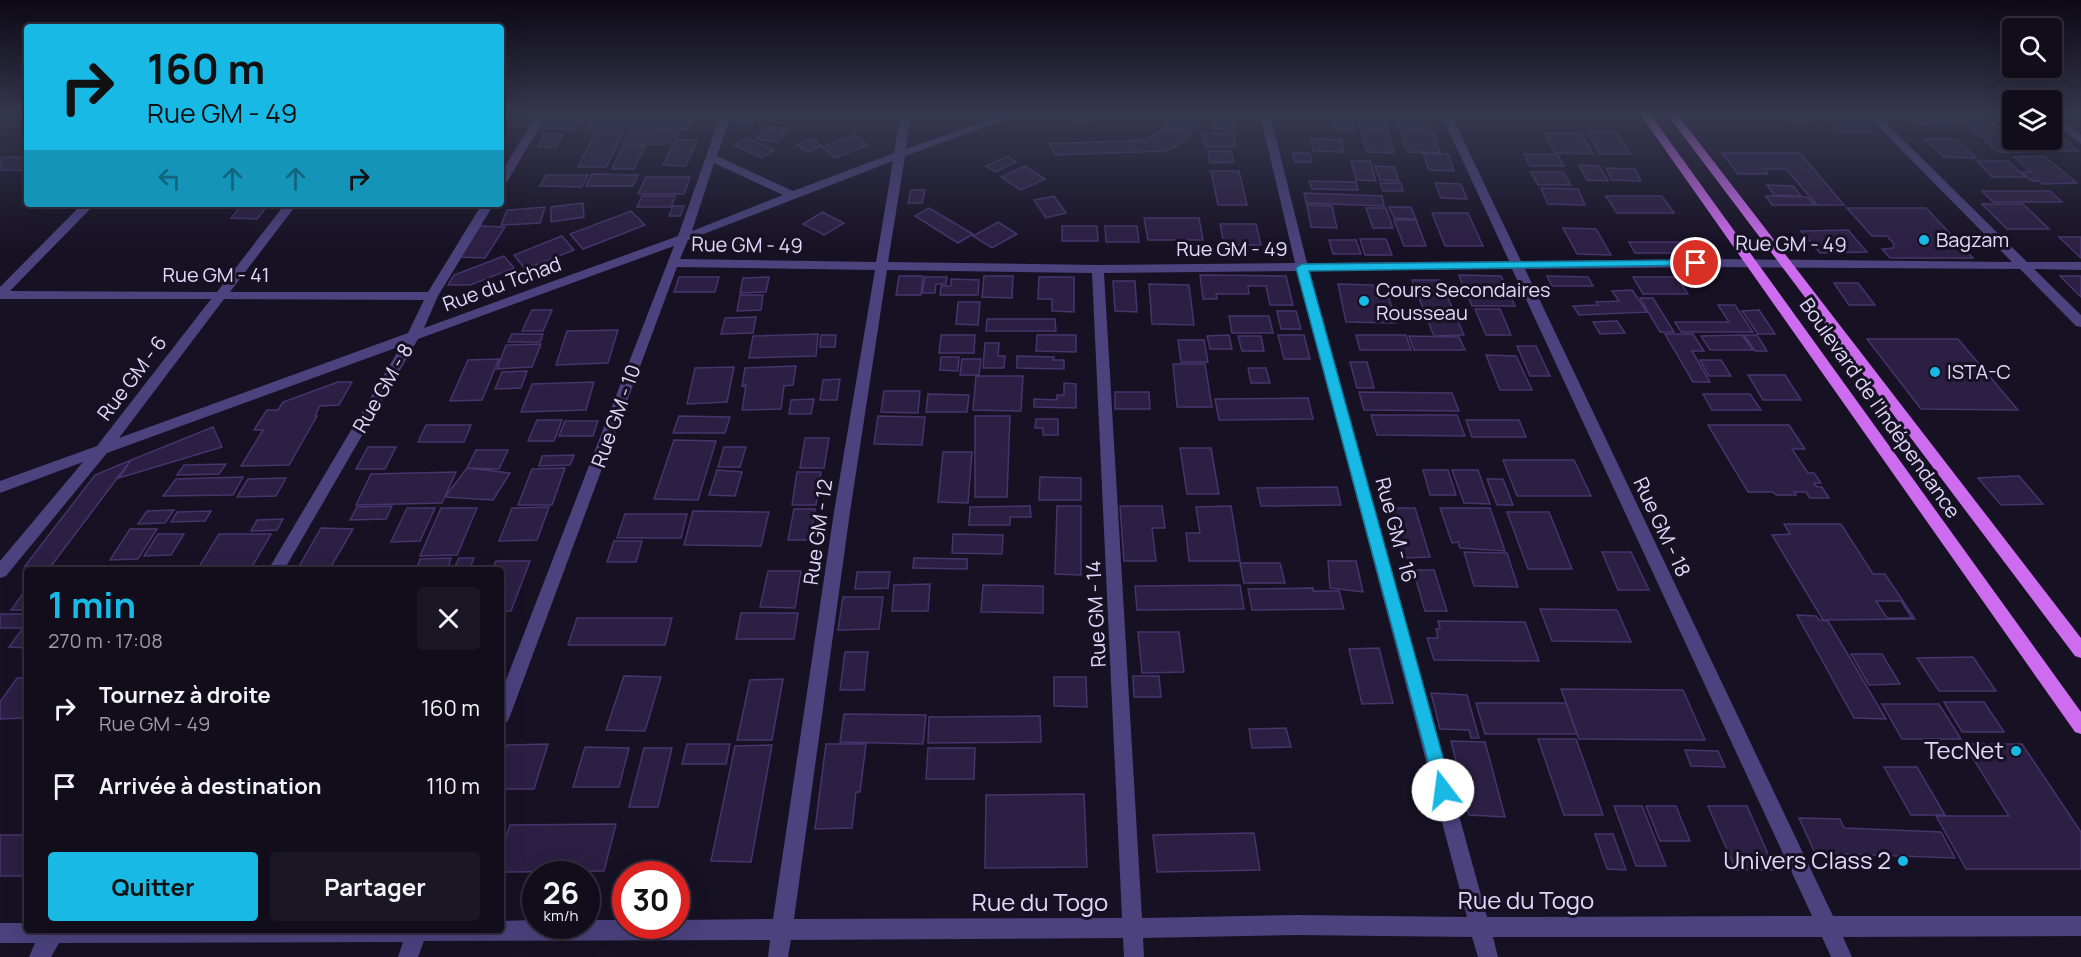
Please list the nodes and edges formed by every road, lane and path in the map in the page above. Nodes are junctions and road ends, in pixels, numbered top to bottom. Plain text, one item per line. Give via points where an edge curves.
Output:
1 (515, 159) edge
2 (709, 159) edge
3 (714, 159) edge
4 (889, 159) edge
5 (900, 159) edge
6 (1276, 159) edge
7 (1467, 159) edge
8 (1678, 159) edge
9 (1706, 159) edge
10 (1916, 159) edge
11 (504, 177) edge
12 (794, 196) junction
13 (86, 207) edge
14 (289, 207) edge
15 (486, 207) edge
16 (683, 238) junction
17 (672, 263) junction
18 (1754, 263) junction
19 (1786, 264) junction
20 (1516, 266) junction
21 (2081, 266) edge
22 (882, 267) junction
23 (2025, 267) junction
24 (1302, 268) junction
25 (1098, 269) junction
26 (221, 294) junction
27 (0, 295) edge
28 (432, 296) junction
29 (2081, 323) edge
30 (413, 337) junction
31 (102, 450) junction
32 (0, 487) edge
33 (278, 567) edge
34 (0, 572) edge
35 (2081, 651) edge
36 (504, 708) edge
37 (2081, 726) edge
38 (1828, 926) junction
39 (2081, 926) edge
40 (1480, 927) junction
41 (1133, 928) junction
42 (783, 930) junction
43 (504, 931) edge
44 (24, 932) edge
45 (0, 933) edge
46 (53, 933) edge
47 (417, 933) edge
48 (39, 957) edge
49 (408, 957) edge
50 (778, 957) edge
51 (1134, 957) edge
52 (1488, 957) edge
53 (1842, 957) edge

1 - 11 street
2 - 16 street, Rue GM - 10
3 - 12 street
4 - 12 street, Rue du Tchad
5 - 22 street, Rue GM - 12
6 - 24 street, Rue GM - 16
7 - 20 street, Rue GM - 18
8 - 18 main road, Boulevard de l'Indépendance
9 - 19 main road, Boulevard de l'Indépendance
10 - 23 street
12 - 16 street, Rue du Tchad
13 - 27 street
14 - 26 street, Rue GM - 6
15 - 28 street, Rue GM - 8
16 - 17 street, Rue GM - 10
16 - 30 street, Rue du Tchad
17 - 22 street, Rue GM - 49
17 - 36 street, Rue GM - 10
18 - 19 street, Rue GM - 49
18 - 20 street, Rue GM - 49
18 - 37 main road, Boulevard de l'Indépendance
19 - 23 street, Rue GM - 49
19 - 35 main road, Boulevard de l'Indépendance
20 - 24 street, Rue GM - 49
20 - 38 street, Rue GM - 18
21 - 23 street, Rue GM - 49
22 - 25 street, Rue GM - 49
22 - 42 street, Rue GM - 12 via 842,512
23 - 29 street
24 - 25 street, Rue GM - 49
24 - 40 street, Rue GM - 16
25 - 41 street, Rue GM - 14
26 - 27 street, Rue GM - 41
26 - 28 street, Rue GM - 41
26 - 31 street, Rue GM - 6
28 - 30 street, Rue GM - 8
30 - 31 street, Rue du Tchad
30 - 33 street, Rue GM - 8
31 - 32 street, Rue du Tchad
31 - 34 street, Rue GM - 6
38 - 39 street, Rue du Togo
38 - 40 street, Rue du Togo
38 - 53 street, Rue GM - 18
40 - 41 street, Rue du Togo
40 - 52 street, Rue GM - 16
41 - 42 street, Rue du Togo
41 - 51 street, Rue GM - 14
42 - 43 street, Rue du Togo
42 - 50 street, Rue GM - 12
44 - 45 street, Rue du Togo
46 - 48 street
47 - 49 street

